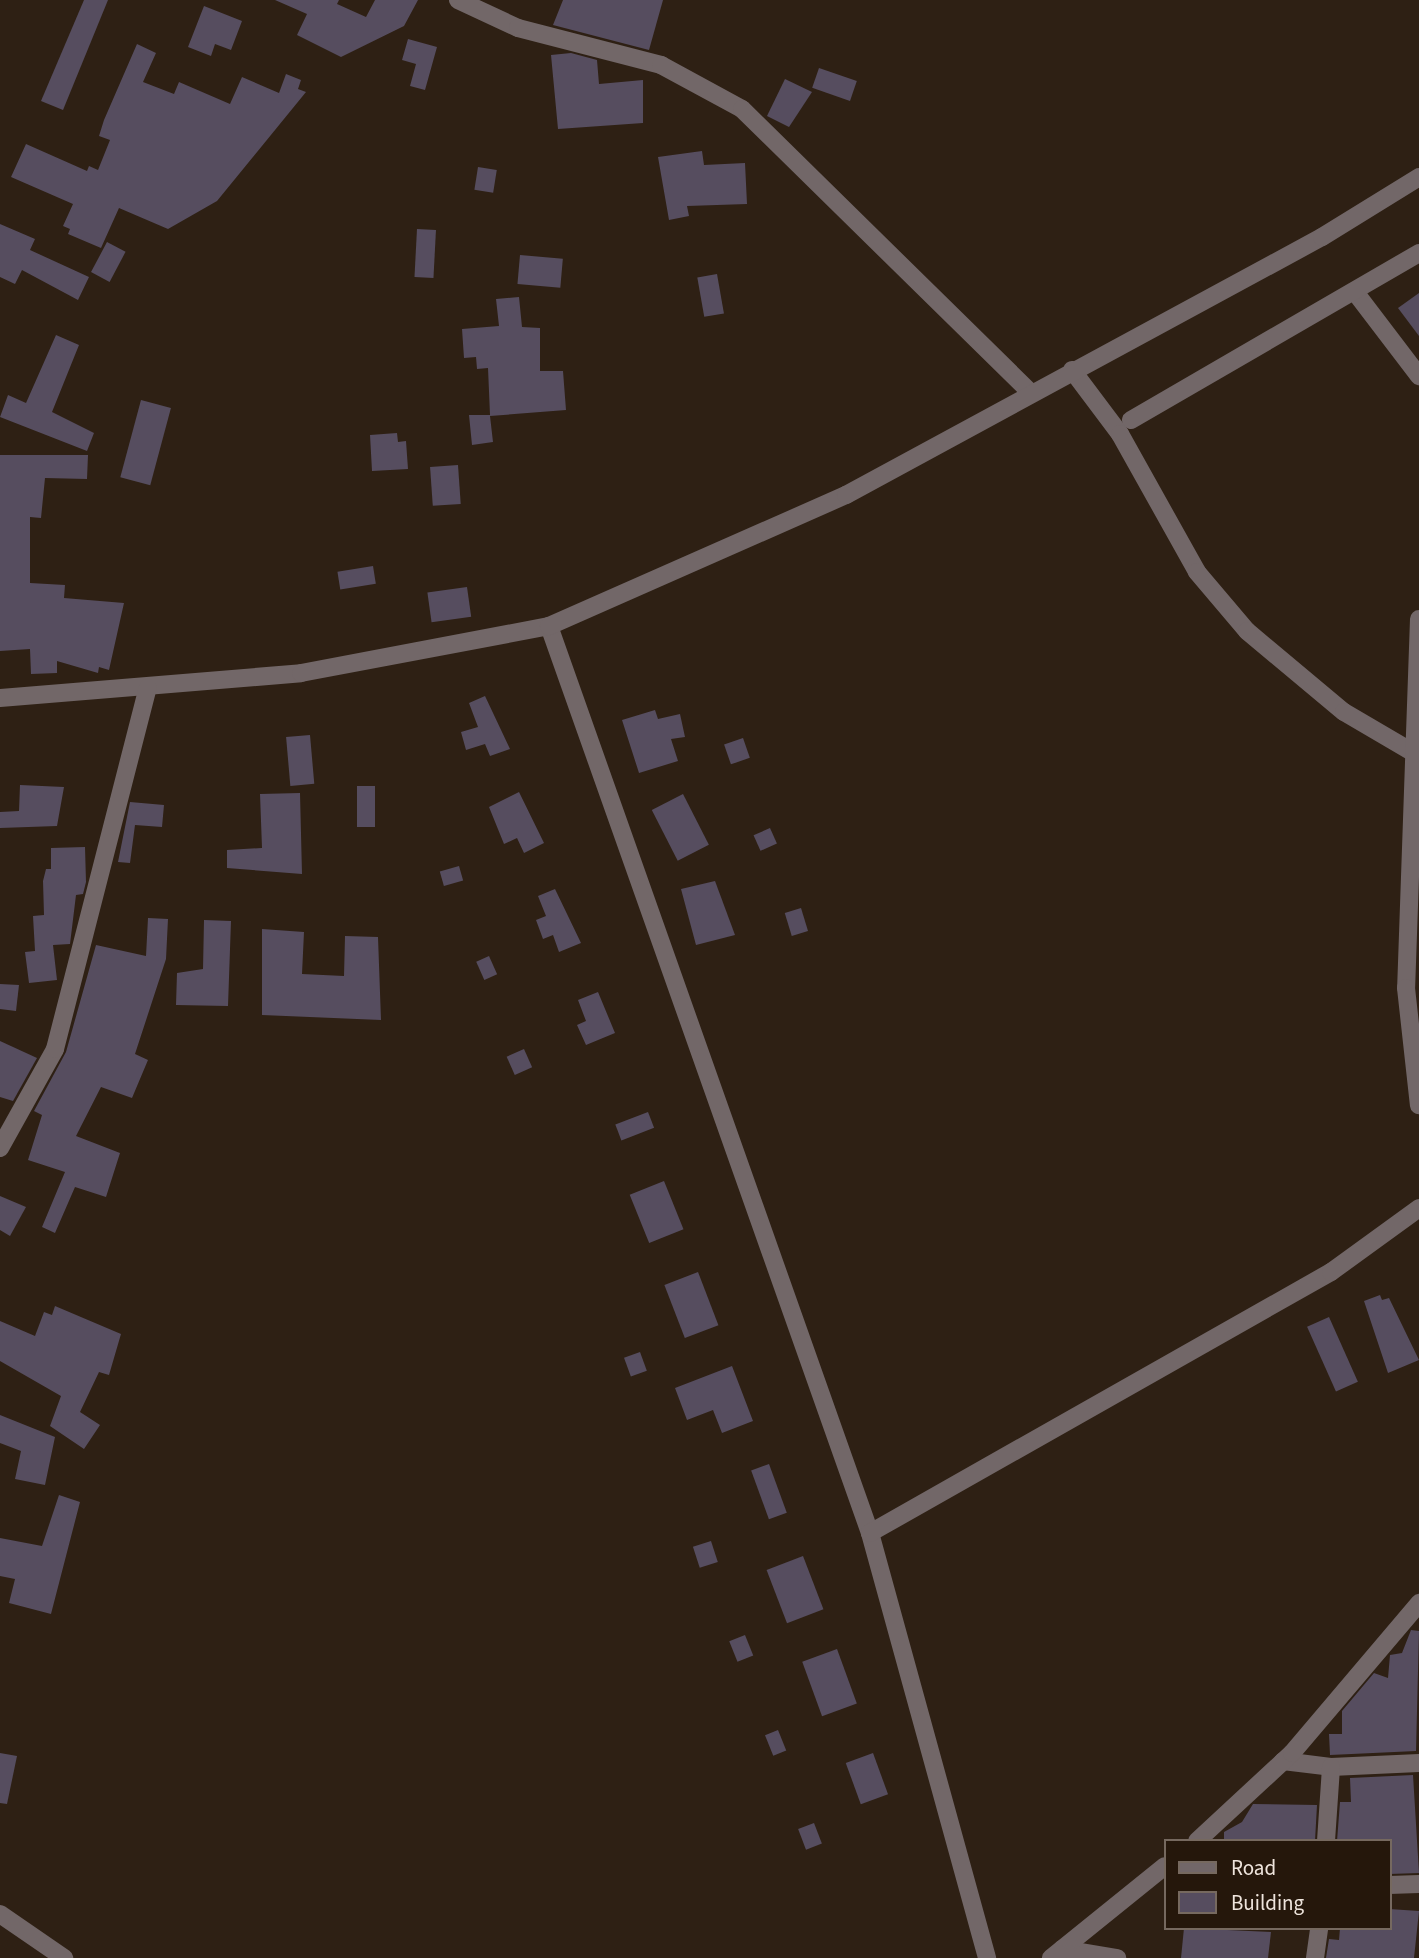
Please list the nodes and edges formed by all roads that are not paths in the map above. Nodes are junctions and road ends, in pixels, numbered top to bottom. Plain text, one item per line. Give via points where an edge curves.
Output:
1 (458, 0) edge
2 (1419, 177) edge
3 (1419, 253) edge
4 (1355, 292) junction
5 (1072, 370) junction
6 (1419, 376) edge
7 (1031, 393) junction
8 (1131, 420) dead end
9 (1419, 620) edge
10 (549, 626) junction
11 (148, 688) junction
12 (0, 698) edge
13 (1416, 754) edge
14 (1419, 1105) edge
15 (0, 1148) edge
16 (1419, 1208) edge
17 (870, 1533) junction
18 (1419, 1603) edge
19 (1283, 1761) junction
20 (1419, 1763) edge
21 (1331, 1767) junction
22 (1199, 1839) edge
23 (1326, 1839) edge
24 (1164, 1869) edge
25 (1419, 1884) edge
26 (1391, 1885) edge
27 (0, 1914) edge
28 (1319, 1930) edge
29 (1057, 1954) edge
30 (64, 1958) edge
31 (987, 1958) edge
32 (1118, 1958) edge
33 (1315, 1958) edge

1 - 7 street via 518,28 661,65 742,109
2 - 5 street via 1322,237
3 - 4 street
4 - 6 street
4 - 8 street
5 - 7 street
5 - 13 street via 1120,434 1197,572 1247,631 1344,712
7 - 10 street via 846,495
9 - 13 street
10 - 11 street via 301,673
10 - 17 street
11 - 12 street
11 - 15 street via 55,1049
13 - 14 street via 1406,988
16 - 17 street via 1331,1272
17 - 31 street
18 - 19 street
19 - 21 street
19 - 22 street
20 - 21 street
21 - 23 street
24 - 29 street
25 - 26 street
27 - 30 street
28 - 33 street
29 - 32 street

